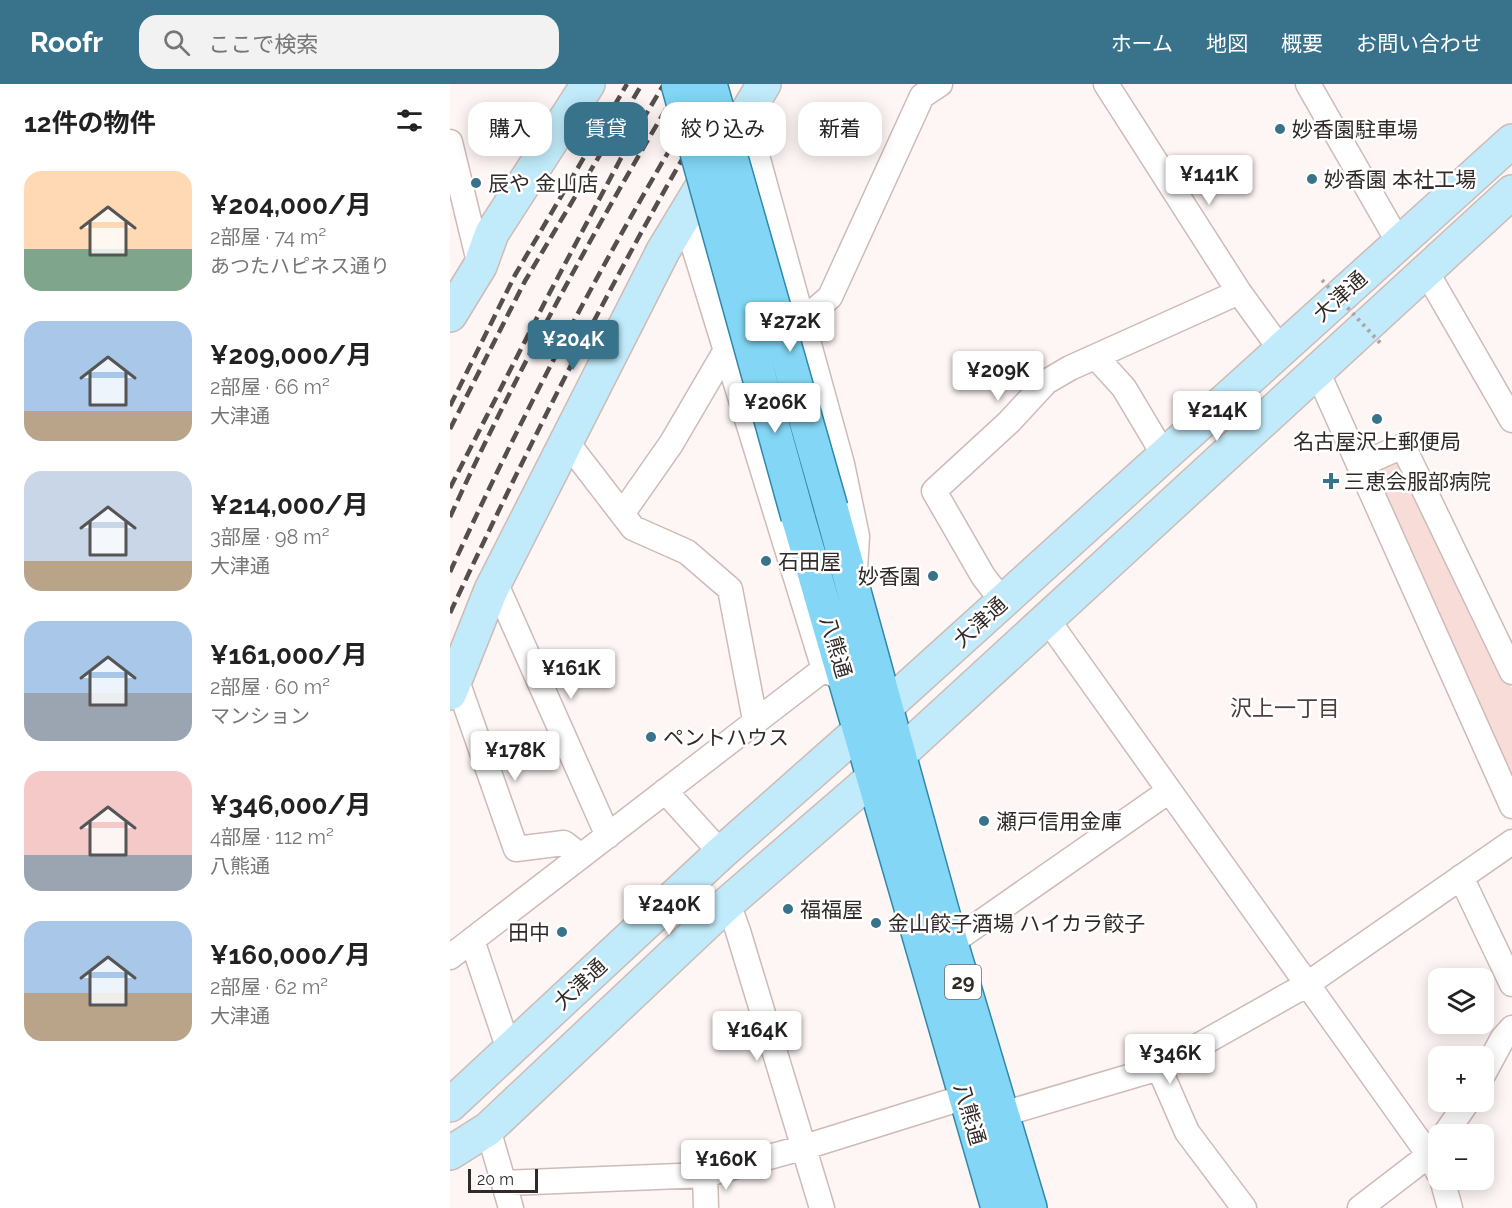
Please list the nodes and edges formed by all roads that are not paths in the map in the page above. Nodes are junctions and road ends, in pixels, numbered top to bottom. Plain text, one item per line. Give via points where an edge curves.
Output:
1 (588, 84) edge
2 (678, 84) edge
3 (710, 84) edge
4 (764, 84) edge
5 (1106, 84) edge
6 (1308, 84) edge
7 (923, 88) edge
8 (752, 102) edge
9 (1512, 141) edge
10 (450, 142) edge
11 (719, 156) edge
12 (757, 156) edge
13 (1512, 192) edge
14 (681, 219) junction
15 (1399, 243) junction
16 (480, 266) junction
17 (1426, 271) junction
18 (1239, 292) junction
19 (450, 315) edge
20 (802, 321) junction
21 (726, 350) junction
22 (1281, 350) junction
23 (1096, 357) junction
24 (1317, 371) junction
25 (1512, 420) edge
26 (566, 441) junction
27 (1164, 455) junction
28 (1359, 465) junction
29 (622, 514) junction
30 (495, 582) junction
31 (855, 592) junction
32 (1003, 602) junction
33 (1047, 619) junction
34 (1512, 672) edge
35 (835, 675) junction
36 (453, 685) edge
37 (886, 707) junction
38 (755, 720) junction
39 (860, 730) junction
40 (900, 755) junction
41 (873, 777) junction
42 (665, 791) junction
43 (1169, 791) junction
44 (1512, 806) edge
45 (608, 836) junction
46 (1512, 842) edge
47 (721, 853) junction
48 (581, 856) junction
49 (1461, 878) junction
50 (728, 903) junction
51 (472, 940) junction
52 (951, 944) junction
53 (450, 957) edge
54 (1512, 984) edge
55 (1306, 985) junction
56 (1512, 1028) edge
57 (510, 1050) junction
58 (1494, 1055) edge
59 (1159, 1068) junction
60 (965, 1097) junction
61 (450, 1105) edge
62 (1003, 1114) junction
63 (488, 1129) junction
64 (805, 1147) junction
65 (1428, 1147) edge
66 (450, 1153) edge
67 (1428, 1161) edge
68 (705, 1175) junction
69 (506, 1183) junction
70 (1445, 1190) edge
71 (511, 1208) edge
72 (706, 1208) edge
73 (822, 1208) edge
74 (998, 1208) edge
75 (1030, 1208) edge
76 (1244, 1208) edge
77 (1360, 1208) edge
78 (1450, 1208) edge

1 - 16 street via 492,232
2 - 35 main road, 八熊通 / 29, bridge via 798,517
3 - 31 main road, 八熊通 / 29, bridge
4 - 8 street
5 - 18 street
6 - 15 street
7 - 20 street via 830,297
9 - 15 street, 大津通
10 - 16 street
11 - 14 street
12 - 20 street
13 - 17 street, 大津通
14 - 21 street via 689,232
14 - 26 street
15 - 22 street, 大津通
16 - 19 street
17 - 24 street, 大津通
17 - 25 street
18 - 22 street
18 - 23 street
20 - 31 street via 855,526
21 - 29 street via 671,444
21 - 35 street
22 - 27 street, 大津通
23 - 27 street via 1124,388
23 - 32 street via 1046,382 934,491 983,576
24 - 28 street
24 - 33 street, 大津通
26 - 29 street
26 - 30 street
27 - 32 street, 大津通
28 - 34 street via 1403,446
28 - 44 street
29 - 38 street via 633,528 687,552 730,589
30 - 36 street
30 - 45 street
31 - 37 main road, 八熊通 / 29
32 - 37 street, 大津通
33 - 40 street, 大津通
33 - 43 street
35 - 38 street
35 - 39 main road, 八熊通 / 29
36 - 48 street via 516,849 564,843
37 - 39 street, 大津通
37 - 40 main road, 八熊通 / 29
38 - 42 street
39 - 41 main road, 八熊通 / 29
39 - 47 street, 大津通
40 - 41 street, 大津通
40 - 52 main road, 八熊通 / 29
41 - 50 street, 大津通
41 - 60 main road, 八熊通 / 29
42 - 45 street
42 - 47 street
43 - 52 street
43 - 55 street
45 - 48 street
46 - 49 street
47 - 57 street, 大津通
48 - 51 street
49 - 54 street
49 - 55 street
50 - 63 street, 大津通
50 - 64 street
51 - 53 street
51 - 57 street
52 - 62 main road, 八熊通 / 29
55 - 59 street
55 - 65 street
56 - 58 street
57 - 61 street, 大津通
59 - 62 street
59 - 76 street via 1187,1132
60 - 64 street
60 - 74 main road, 八熊通 / 29
62 - 75 main road, 八熊通 / 29
63 - 66 street, 大津通
63 - 69 street
64 - 68 street
64 - 73 street
67 - 77 street
68 - 69 street
68 - 72 street
69 - 71 street
70 - 78 street

